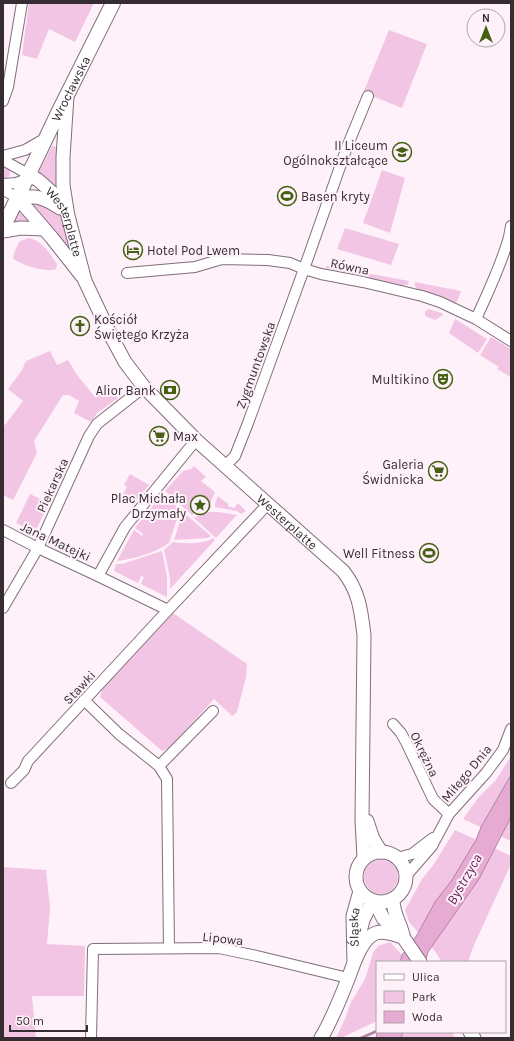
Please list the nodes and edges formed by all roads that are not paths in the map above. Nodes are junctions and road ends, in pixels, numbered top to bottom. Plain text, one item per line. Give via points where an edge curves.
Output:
1 (22, 3) edge
2 (113, 3) edge
3 (67, 95) junction
4 (368, 96) dead end
5 (3, 101) edge
6 (46, 138) junction
7 (3, 156) edge
8 (3, 160) edge
9 (27, 177) junction
10 (3, 184) edge
11 (3, 190) edge
12 (17, 197) junction
13 (3, 208) edge
14 (67, 212) junction
15 (511, 226) edge
16 (4, 228) edge
17 (44, 229) junction
18 (510, 237) edge
19 (304, 269) junction
20 (127, 273) dead end
21 (85, 281) junction
22 (476, 319) junction
23 (511, 341) edge
24 (144, 387) junction
25 (196, 440) junction
26 (226, 466) junction
27 (268, 504) junction
28 (3, 530) edge
29 (38, 548) junction
30 (98, 576) junction
31 (3, 608) edge
32 (168, 610) junction
33 (84, 700) junction
34 (213, 711) dead end
35 (393, 724) dead end
36 (511, 729) edge
37 (160, 766) junction
38 (12, 783) dead end
39 (363, 810) junction
40 (449, 814) junction
41 (438, 833) junction
42 (380, 852) junction
43 (364, 858) junction
44 (397, 858) junction
45 (406, 876) junction
46 (360, 891) junction
47 (393, 900) junction
48 (373, 901) junction
49 (403, 937) junction
50 (169, 948) junction
51 (354, 958) junction
52 (419, 961) edge
53 (348, 978) junction
54 (91, 1038) edge
55 (321, 1038) edge

1 - 5 street via 8,87
2 - 3 main road, Wrocławska
3 - 6 main road, Wrocławska
3 - 14 street via 63,158
4 - 19 street, Zygmuntowska via 347,147
6 - 7 street via 25,150
6 - 9 main road, Wrocławska
8 - 9 street
9 - 10 street via 16,183
9 - 12 main road, Wrocławska
9 - 14 street, Westerplatte via 38,180 55,195
11 - 12 street
12 - 14 street via 32,196 46,199
12 - 16 main road, Wrocławska
12 - 17 street, Westerplatte
13 - 16 street
14 - 21 street, Westerplatte
15 - 18 street
16 - 17 street
17 - 21 street, Westerplatte
18 - 22 street
19 - 20 street, Równa via 290,263 268,260 222,259 195,267
19 - 22 street, Równa via 422,296
19 - 26 street, Zygmuntowska via 235,456
21 - 24 street, Westerplatte via 125,362
22 - 23 street
24 - 25 street, Westerplatte
24 - 29 street, Piekarska via 97,424 89,436
25 - 26 street, Westerplatte
25 - 30 street via 125,527
26 - 27 street, Westerplatte
27 - 32 street
27 - 39 street, Westerplatte via 343,571 355,589 361,609 364,635
28 - 29 street, Jana Matejki
29 - 30 street, Jana Matejki
29 - 31 street, Piekarska
30 - 32 street
32 - 33 street, Stawki
33 - 37 street via 120,734
33 - 38 street, Stawki via 28,761 24,770
34 - 37 street
35 - 40 street, Okrężna via 407,744 433,799
36 - 40 street, Miłego Dnia via 499,756
37 - 50 street via 167,779
39 - 42 street, Westerplatte
39 - 43 street, Westerplatte
40 - 41 street, Miłego Dnia
41 - 44 street, Miłego Dnia via 412,854
41 - 45 street, Miłego Dnia via 427,853
42 - 43 street
42 - 44 street
43 - 46 street via 356,874
44 - 45 street via 404,866
45 - 47 street via 403,890
46 - 48 street
46 - 51 street, Śląska via 353,916
47 - 48 street
47 - 49 street
48 - 49 street via 383,918
48 - 51 street, Śląska via 363,920
49 - 51 street via 381,932 375,934 367,940
49 - 52 street
50 - 53 street, Lipowa via 218,948
50 - 54 street, Lipowa via 92,949
51 - 53 street, Śląska
53 - 55 street, Śląska

